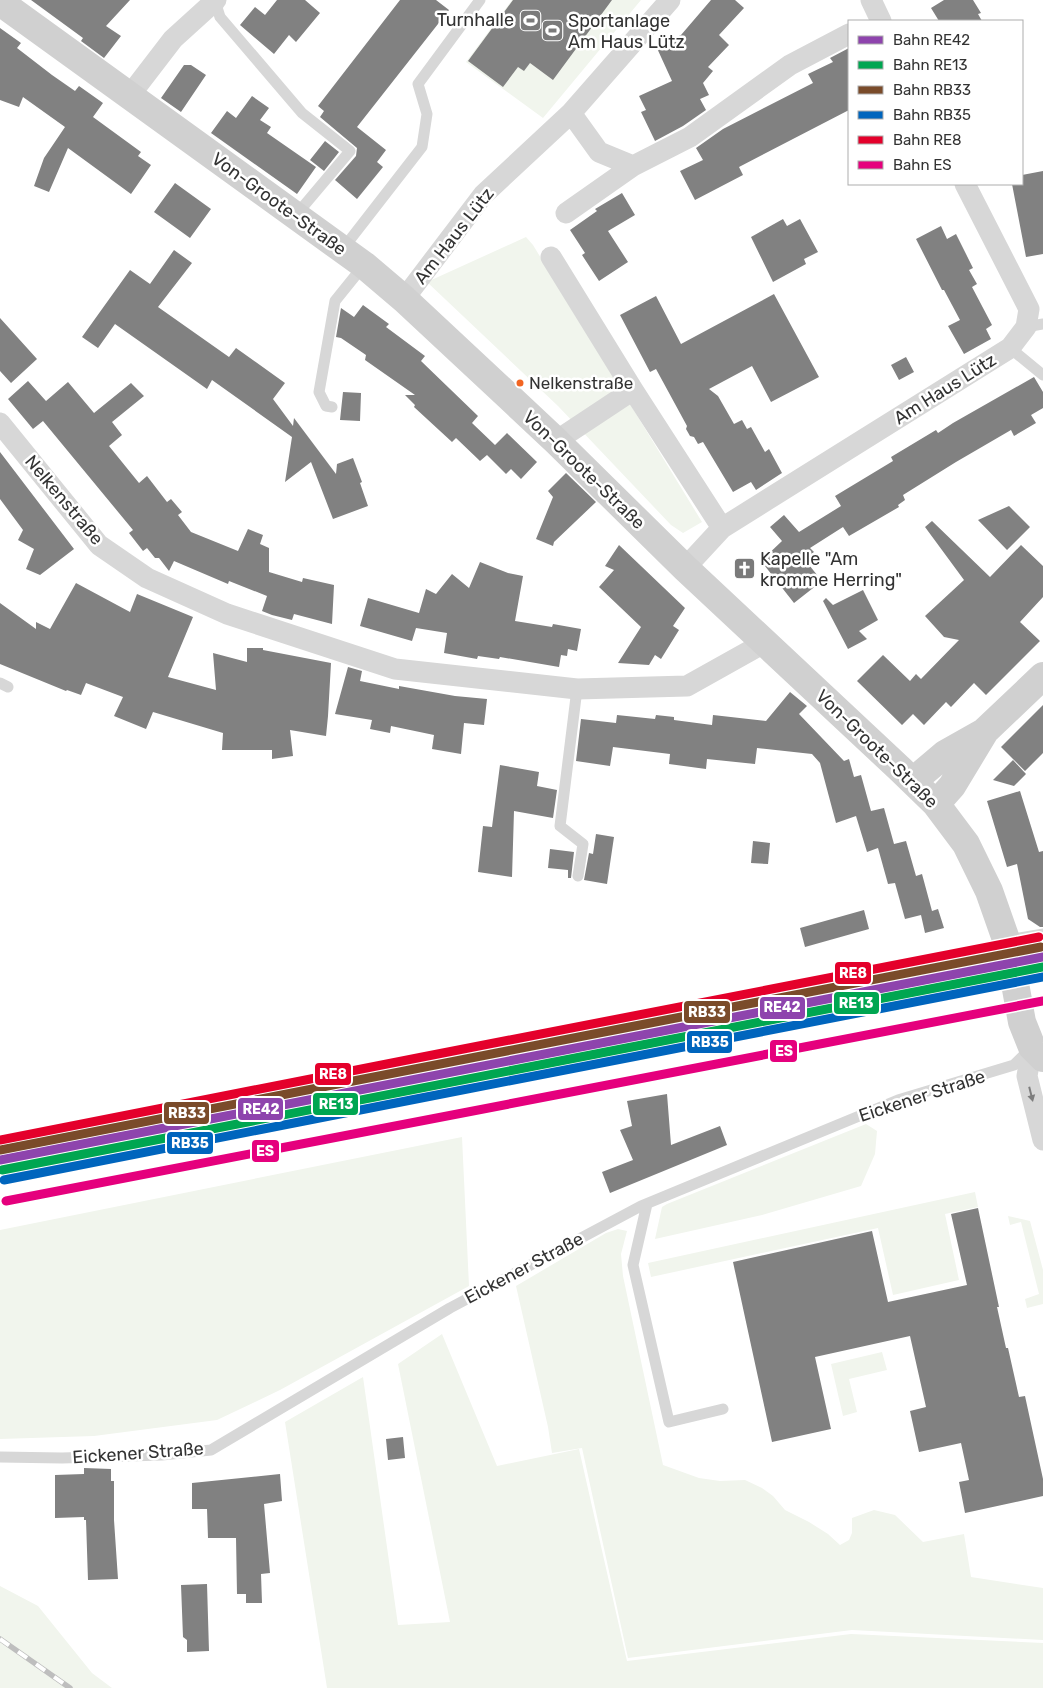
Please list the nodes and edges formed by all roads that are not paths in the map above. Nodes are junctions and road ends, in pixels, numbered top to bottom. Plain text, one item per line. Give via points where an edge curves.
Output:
1 (215, 0) edge
2 (480, 0) edge
3 (670, 0) edge
4 (0, 2) edge
5 (848, 35) edge
6 (130, 95) junction
7 (571, 113) junction
8 (633, 166) junction
9 (965, 185) edge
10 (566, 213) dead end
11 (295, 216) junction
12 (342, 250) junction
13 (551, 257) dead end
14 (364, 265) junction
15 (404, 299) junction
16 (1035, 326) edge
17 (1010, 348) junction
18 (1043, 375) edge
19 (633, 390) junction
20 (332, 407) dead end
21 (0, 423) edge
22 (556, 440) junction
23 (722, 528) junction
24 (685, 568) junction
25 (764, 643) junction
26 (1043, 676) edge
27 (577, 690) junction
28 (984, 732) junction
29 (913, 781) junction
30 (936, 804) junction
31 (578, 876) dead end
32 (1043, 939) edge
33 (1008, 946) junction
34 (1038, 1052) edge
35 (1043, 1140) edge
36 (647, 1204) junction
37 (723, 1409) dead end
38 (0, 1457) edge

1 - 6 street via 173,39
1 - 11 lane via 220,16 302,113 350,151
2 - 12 lane via 418,84 428,114 422,147
3 - 7 street, Am Haus Lütz
4 - 6 street, Von-Groote-Straße
5 - 8 street via 790,65 690,137
6 - 11 street, Von-Groote-Straße
7 - 8 street via 598,152
7 - 15 street, Am Haus Lütz via 483,195
8 - 10 street
9 - 16 street, Am Haus Lütz
11 - 12 street, Von-Groote-Straße
12 - 14 street, Von-Groote-Straße
13 - 19 street
14 - 15 street, Von-Groote-Straße
14 - 20 lane via 335,302 319,392 326,406
15 - 22 street, Von-Groote-Straße
16 - 17 street, Am Haus Lütz
17 - 18 lane
17 - 23 street, Am Haus Lütz
19 - 22 street
19 - 23 street
21 - 27 street, Nelkenstraße via 99,545 147,578 227,614 395,669
22 - 24 street, Von-Groote-Straße
23 - 24 street, Am Haus Lütz
24 - 25 street, Von-Groote-Straße
25 - 27 street, Nelkenstraße via 687,686
25 - 29 street, Von-Groote-Straße
26 - 28 street
27 - 31 lane via 560,826 583,844
28 - 29 street via 945,754
28 - 30 street via 952,786
29 - 30 street, Von-Groote-Straße
30 - 33 street, Von-Groote-Straße via 966,844 989,891
32 - 33 street
33 - 34 street, Von-Groote-Straße via 1022,1022
34 -> 35 street via 1027,1076
34 - 36 lane, Eickener Straße via 1014,1065 898,1100
36 - 37 lane via 633,1265 669,1422
36 - 38 lane, Eickener Straße via 450,1308 211,1450 162,1455

